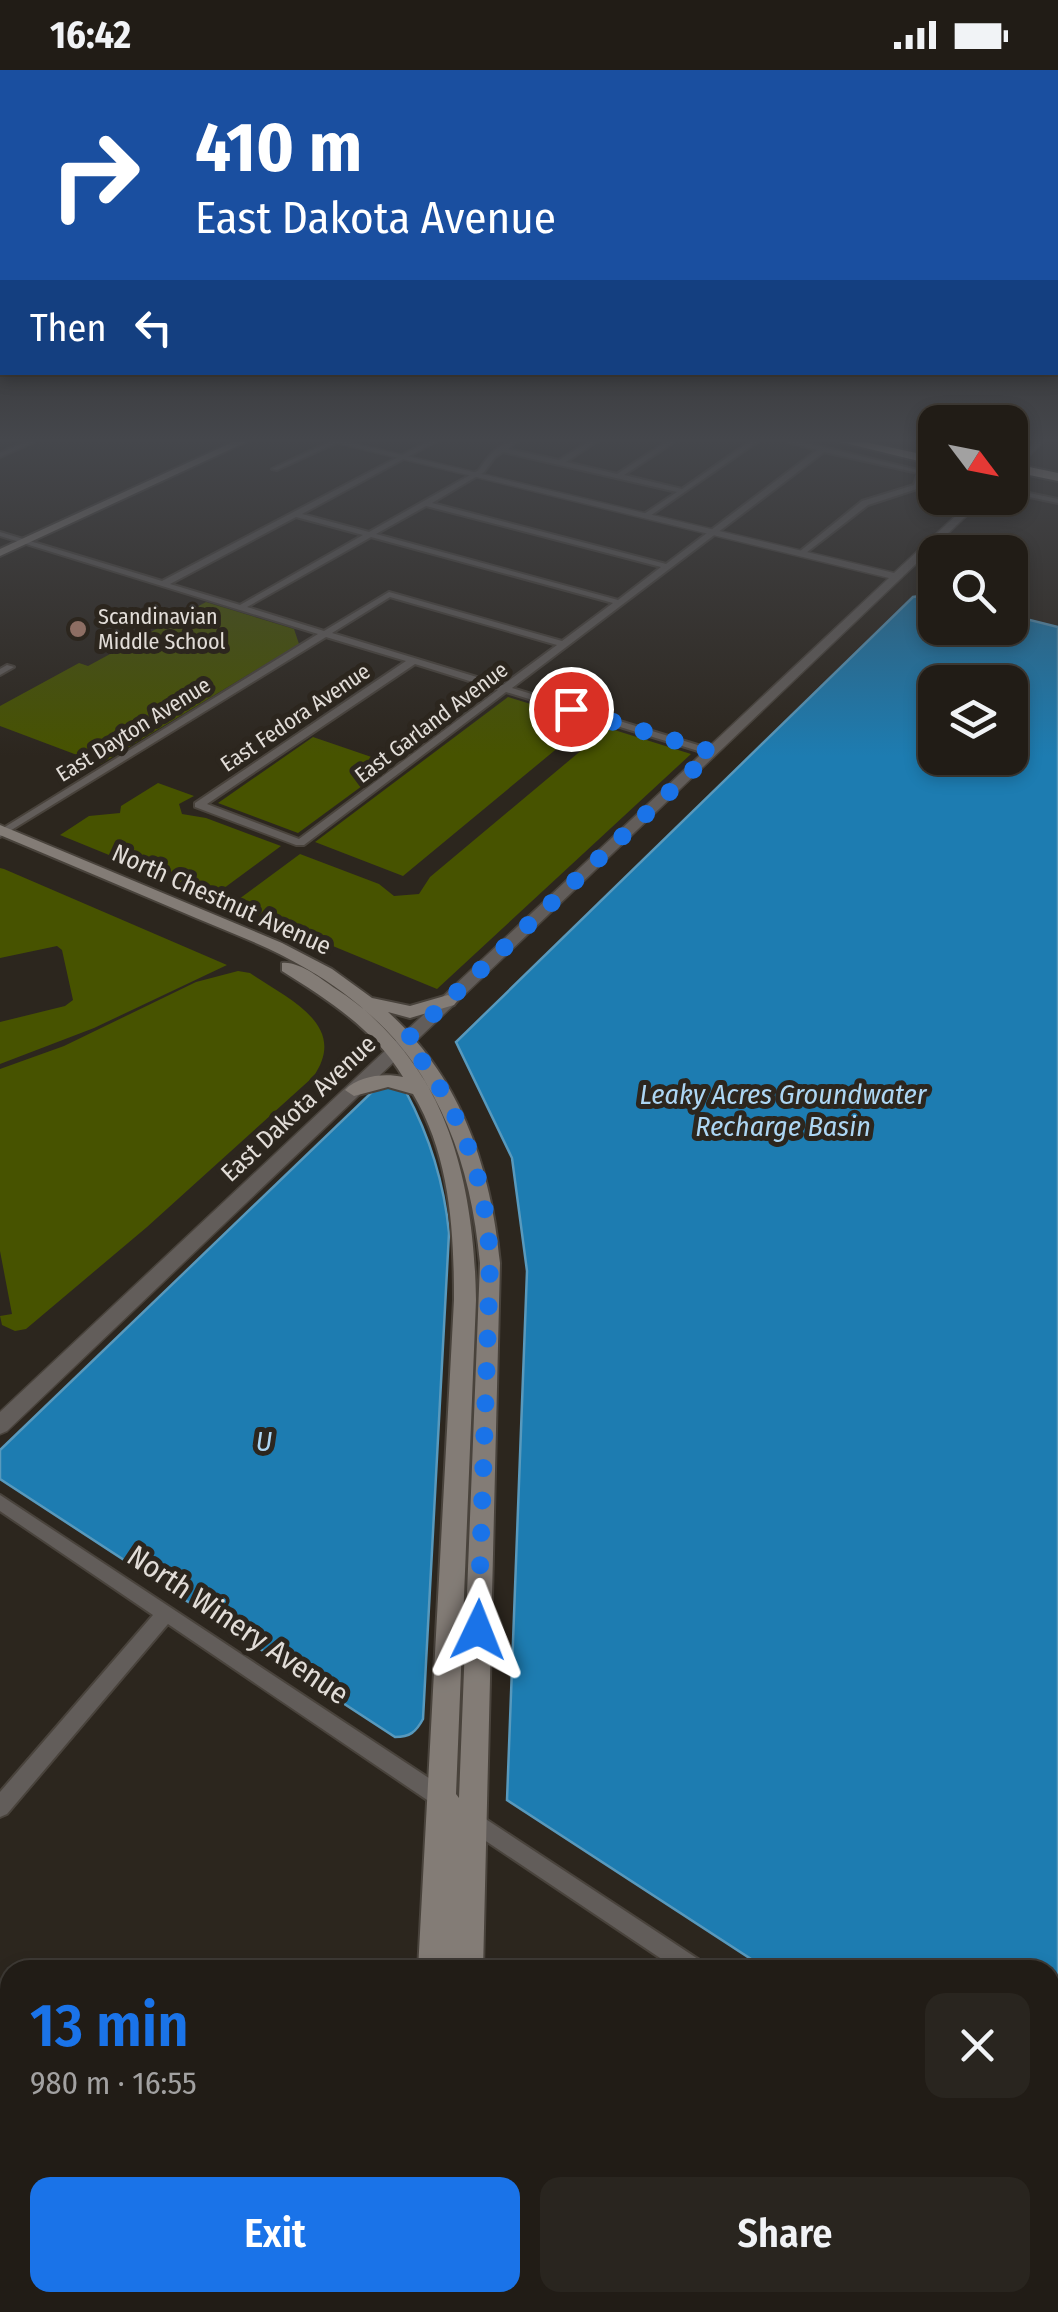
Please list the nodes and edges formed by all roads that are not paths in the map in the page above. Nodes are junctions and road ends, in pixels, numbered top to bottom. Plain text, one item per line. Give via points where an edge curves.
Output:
1 (42, 547) edge
2 (233, 547) edge
3 (349, 547) edge
4 (413, 547) edge
5 (592, 547) edge
6 (692, 547) edge
7 (772, 547) edge
8 (811, 547) edge
9 (929, 547) edge
10 (802, 554) junction
11 (666, 566) junction
12 (897, 577) junction
13 (163, 584) junction
14 (616, 602) junction
15 (240, 608) junction
16 (326, 634) junction
17 (562, 644) junction
18 (413, 661) junction
19 (504, 689) junction
20 (712, 752) junction
21 (1, 835) edge
22 (300, 843) joint
23 (198, 920) junction
24 (364, 999) junction
25 (448, 1001) junction
26 (400, 1046) junction
27 (354, 1090) junction
28 (421, 1090) junction
29 (0, 1425) edge
30 (0, 1502) edge
31 (166, 1613) junction
32 (442, 1798) junction
33 (0, 1808) edge
34 (472, 1820) junction
35 (434, 1960) edge
36 (457, 1960) edge
37 (468, 1960) edge
38 (682, 1960) edge

1 - 13 street
2 - 13 street
3 - 15 street
4 - 14 street
5 - 11 street
6 - 11 street, East Garland Avenue
7 - 10 street
8 - 10 street
9 - 12 street, East Dakota Avenue
10 - 12 street
11 - 14 street, East Garland Avenue
12 - 20 street, East Dakota Avenue
13 - 15 street
14 - 17 street, East Garland Avenue
15 - 16 street
16 - 17 street, East Dayton Avenue via 389,594
16 - 18 street
16 - 21 street, East Dayton Avenue
17 - 19 street, East Garland Avenue
18 - 19 street
18 - 22 street, East Fedora Avenue via 199,805
19 - 20 street
19 - 22 street, East Garland Avenue
20 - 25 street, East Dakota Avenue
21 - 23 main road, North Chestnut Avenue
23 - 24 main road, North Chestnut Avenue via 298,956
23 - 26 main road, North Chestnut Avenue via 320,986
24 - 25 main road via 410,1012
24 - 26 main road, North Chestnut Avenue
25 - 26 street, East Dakota Avenue
26 - 27 street, East Dakota Avenue
26 - 28 main road
26 - 34 main road via 440,1084 478,1170 488,1224
27 - 28 main road via 395,1080
27 - 29 street, East Dakota Avenue
28 - 32 main road via 458,1178 466,1243
30 - 31 street, North Winery Avenue
31 - 32 street, North Winery Avenue
31 - 33 street
32 - 35 main road
32 - 36 main road via 456,1824
34 - 37 main road
34 - 38 street

